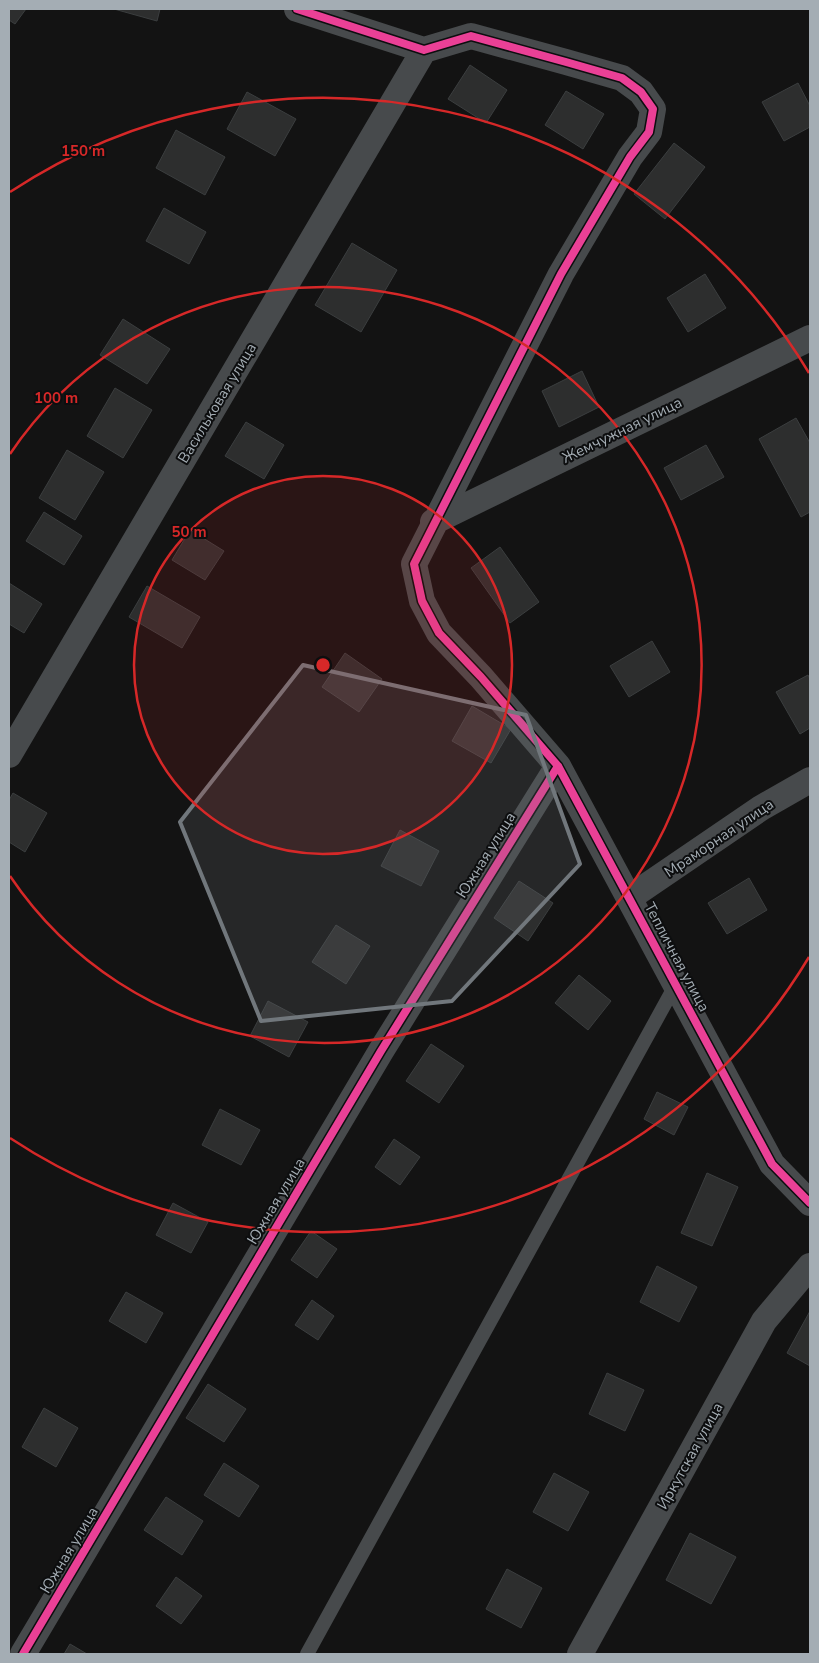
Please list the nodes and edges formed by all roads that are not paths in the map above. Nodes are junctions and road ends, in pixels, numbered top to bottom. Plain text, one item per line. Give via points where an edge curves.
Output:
1 (297, 9) edge
2 (424, 50) junction
3 (810, 338) edge
4 (433, 522) junction
5 (9, 755) edge
6 (558, 766) junction
7 (810, 780) edge
8 (629, 898) junction
9 (676, 984) junction
10 (810, 1203) edge
11 (810, 1266) edge
12 (23, 1654) edge
13 (307, 1654) edge
14 (580, 1654) edge

1 - 2 street
2 - 4 street, Тепличная улица via 471,36 622,78 641,92 652,109 649,132 630,157 561,274
2 - 5 street, Васильковая улица
3 - 4 street, Жемчужная улица
4 - 6 street, Тепличная улица via 414,564 422,601 439,633
6 - 8 street, Тепличная улица
6 - 12 street, Южная улица via 381,1051
7 - 8 street, Мраморная улица via 761,808
8 - 9 street, Тепличная улица
9 - 10 street, Тепличная улица via 772,1164
9 - 13 lane
11 - 14 street, Иркутская улица via 764,1321

